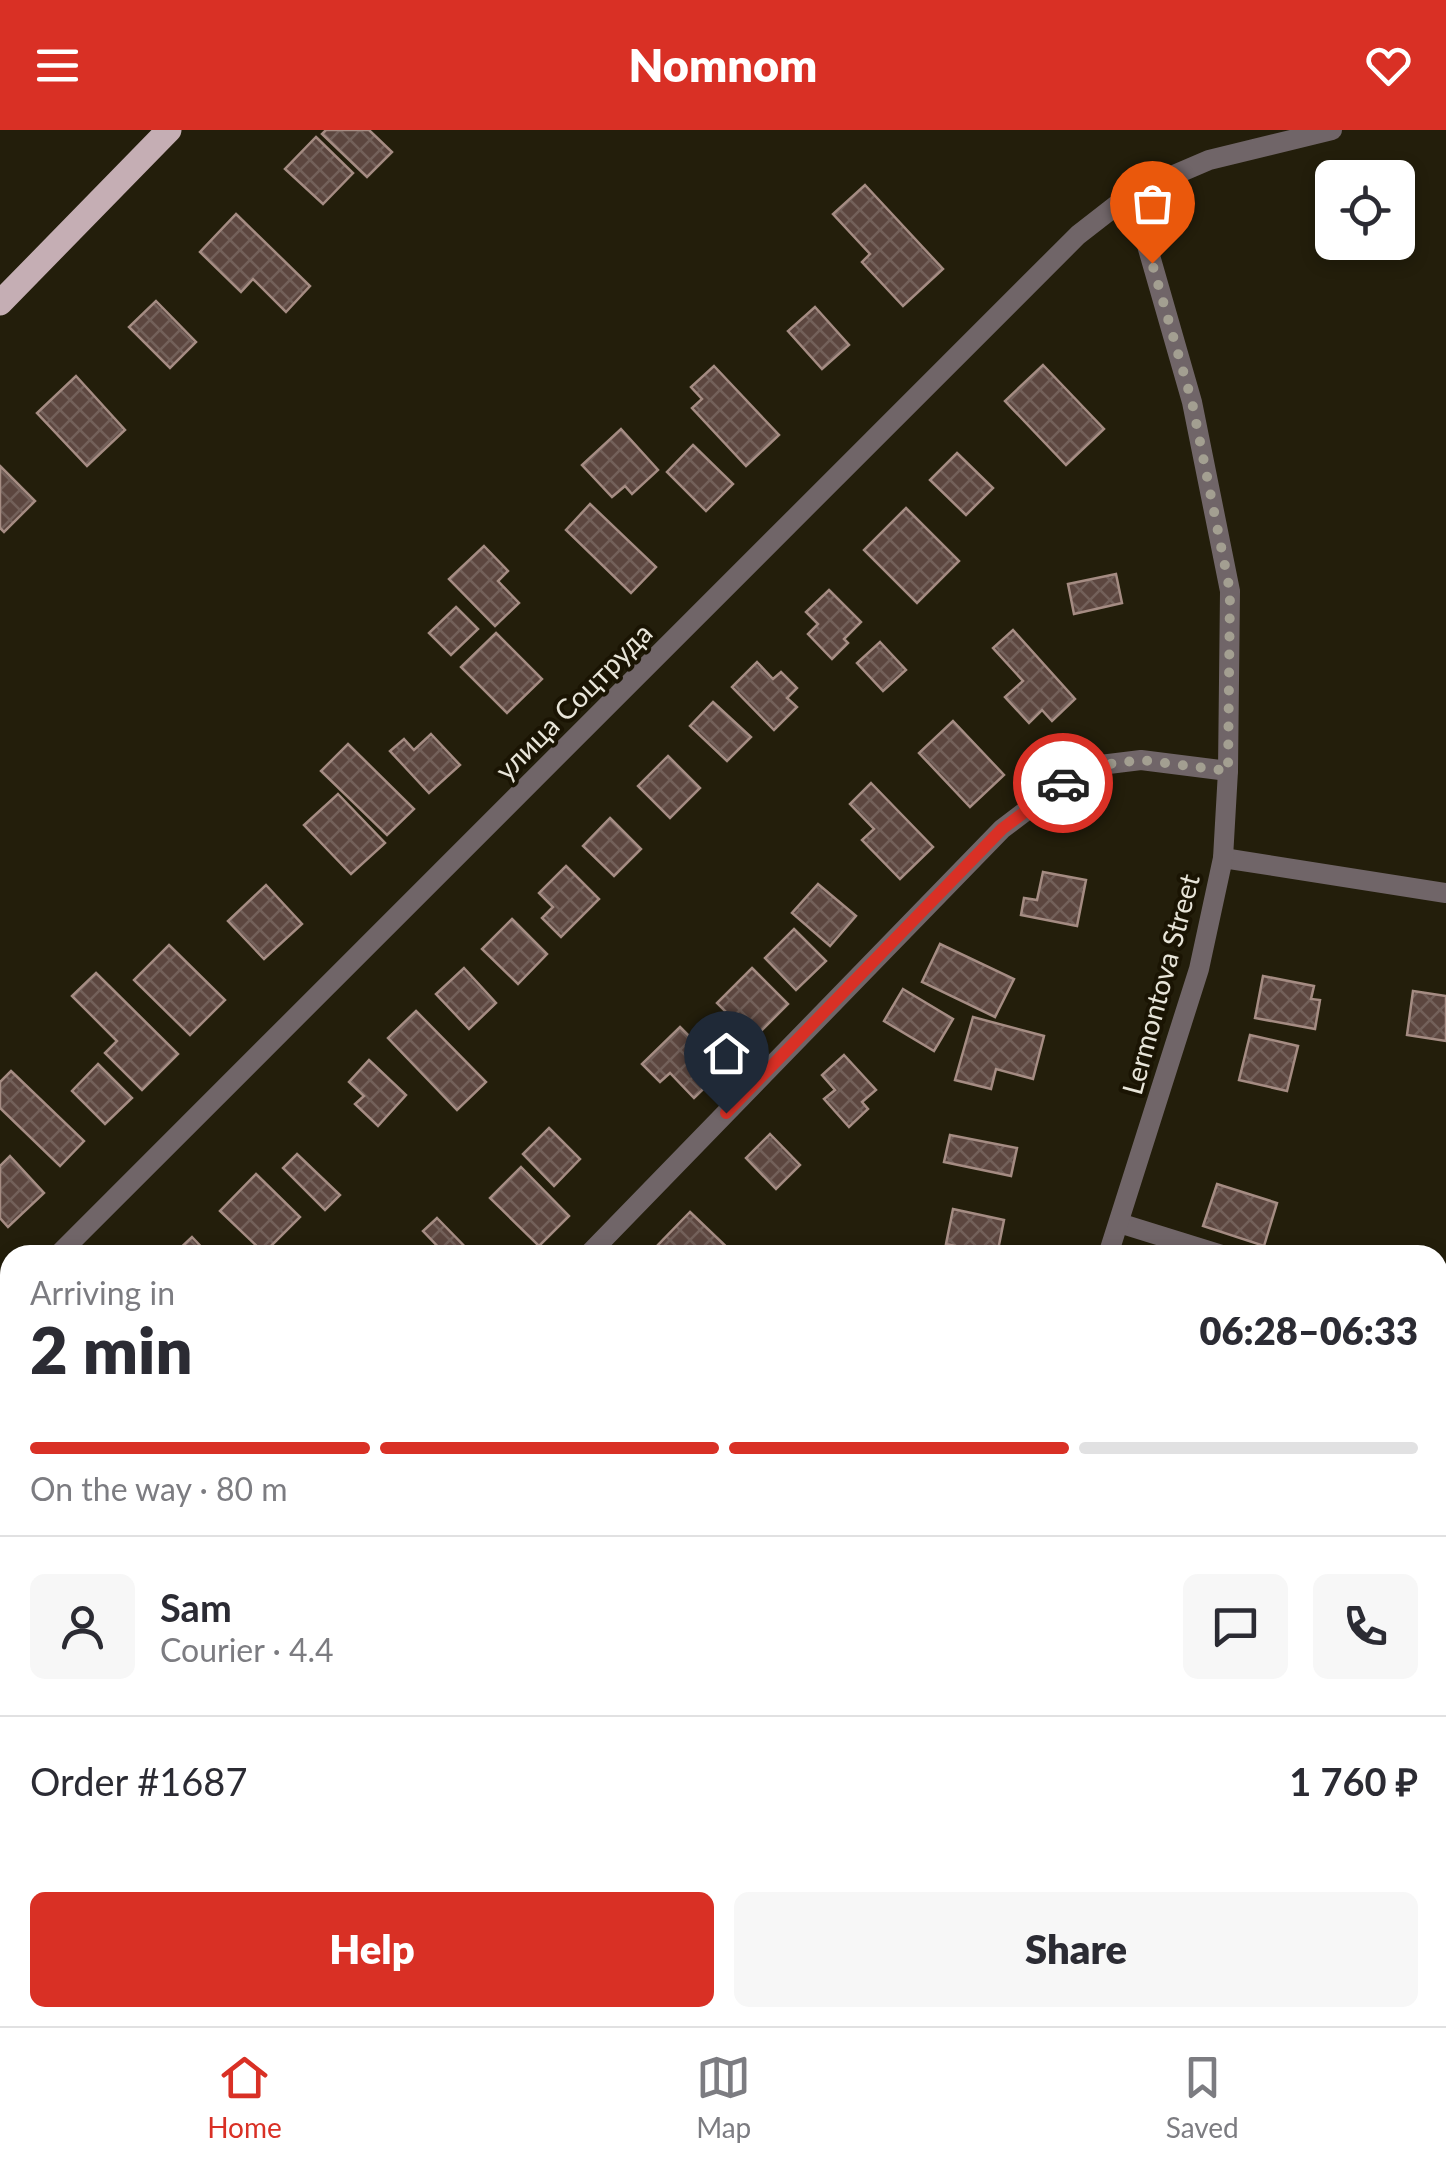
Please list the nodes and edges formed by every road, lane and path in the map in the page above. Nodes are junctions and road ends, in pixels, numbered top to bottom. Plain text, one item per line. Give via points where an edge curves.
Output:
1 (169, 130) edge
2 (1332, 130) edge
3 (1132, 194) junction
4 (0, 302) edge
5 (1228, 771) junction
6 (1223, 858) junction
7 (1446, 893) edge
8 (1120, 1223) junction
9 (68, 1245) edge
10 (598, 1245) edge
11 (1112, 1245) edge
12 (1190, 1245) edge

1 - 4 main road
2 - 3 street, улица Соцтруда via 1209,160
3 - 5 street, Lermontova Street via 1192,402 1230,591
3 - 9 street, улица Соцтруда via 1078,235
5 - 6 street, Lermontova Street
5 - 10 street via 1141,760 1084,767 1002,829
6 - 7 street
6 - 8 street, Lermontova Street via 1199,969
8 - 11 street, Lermontova Street
8 - 12 street

